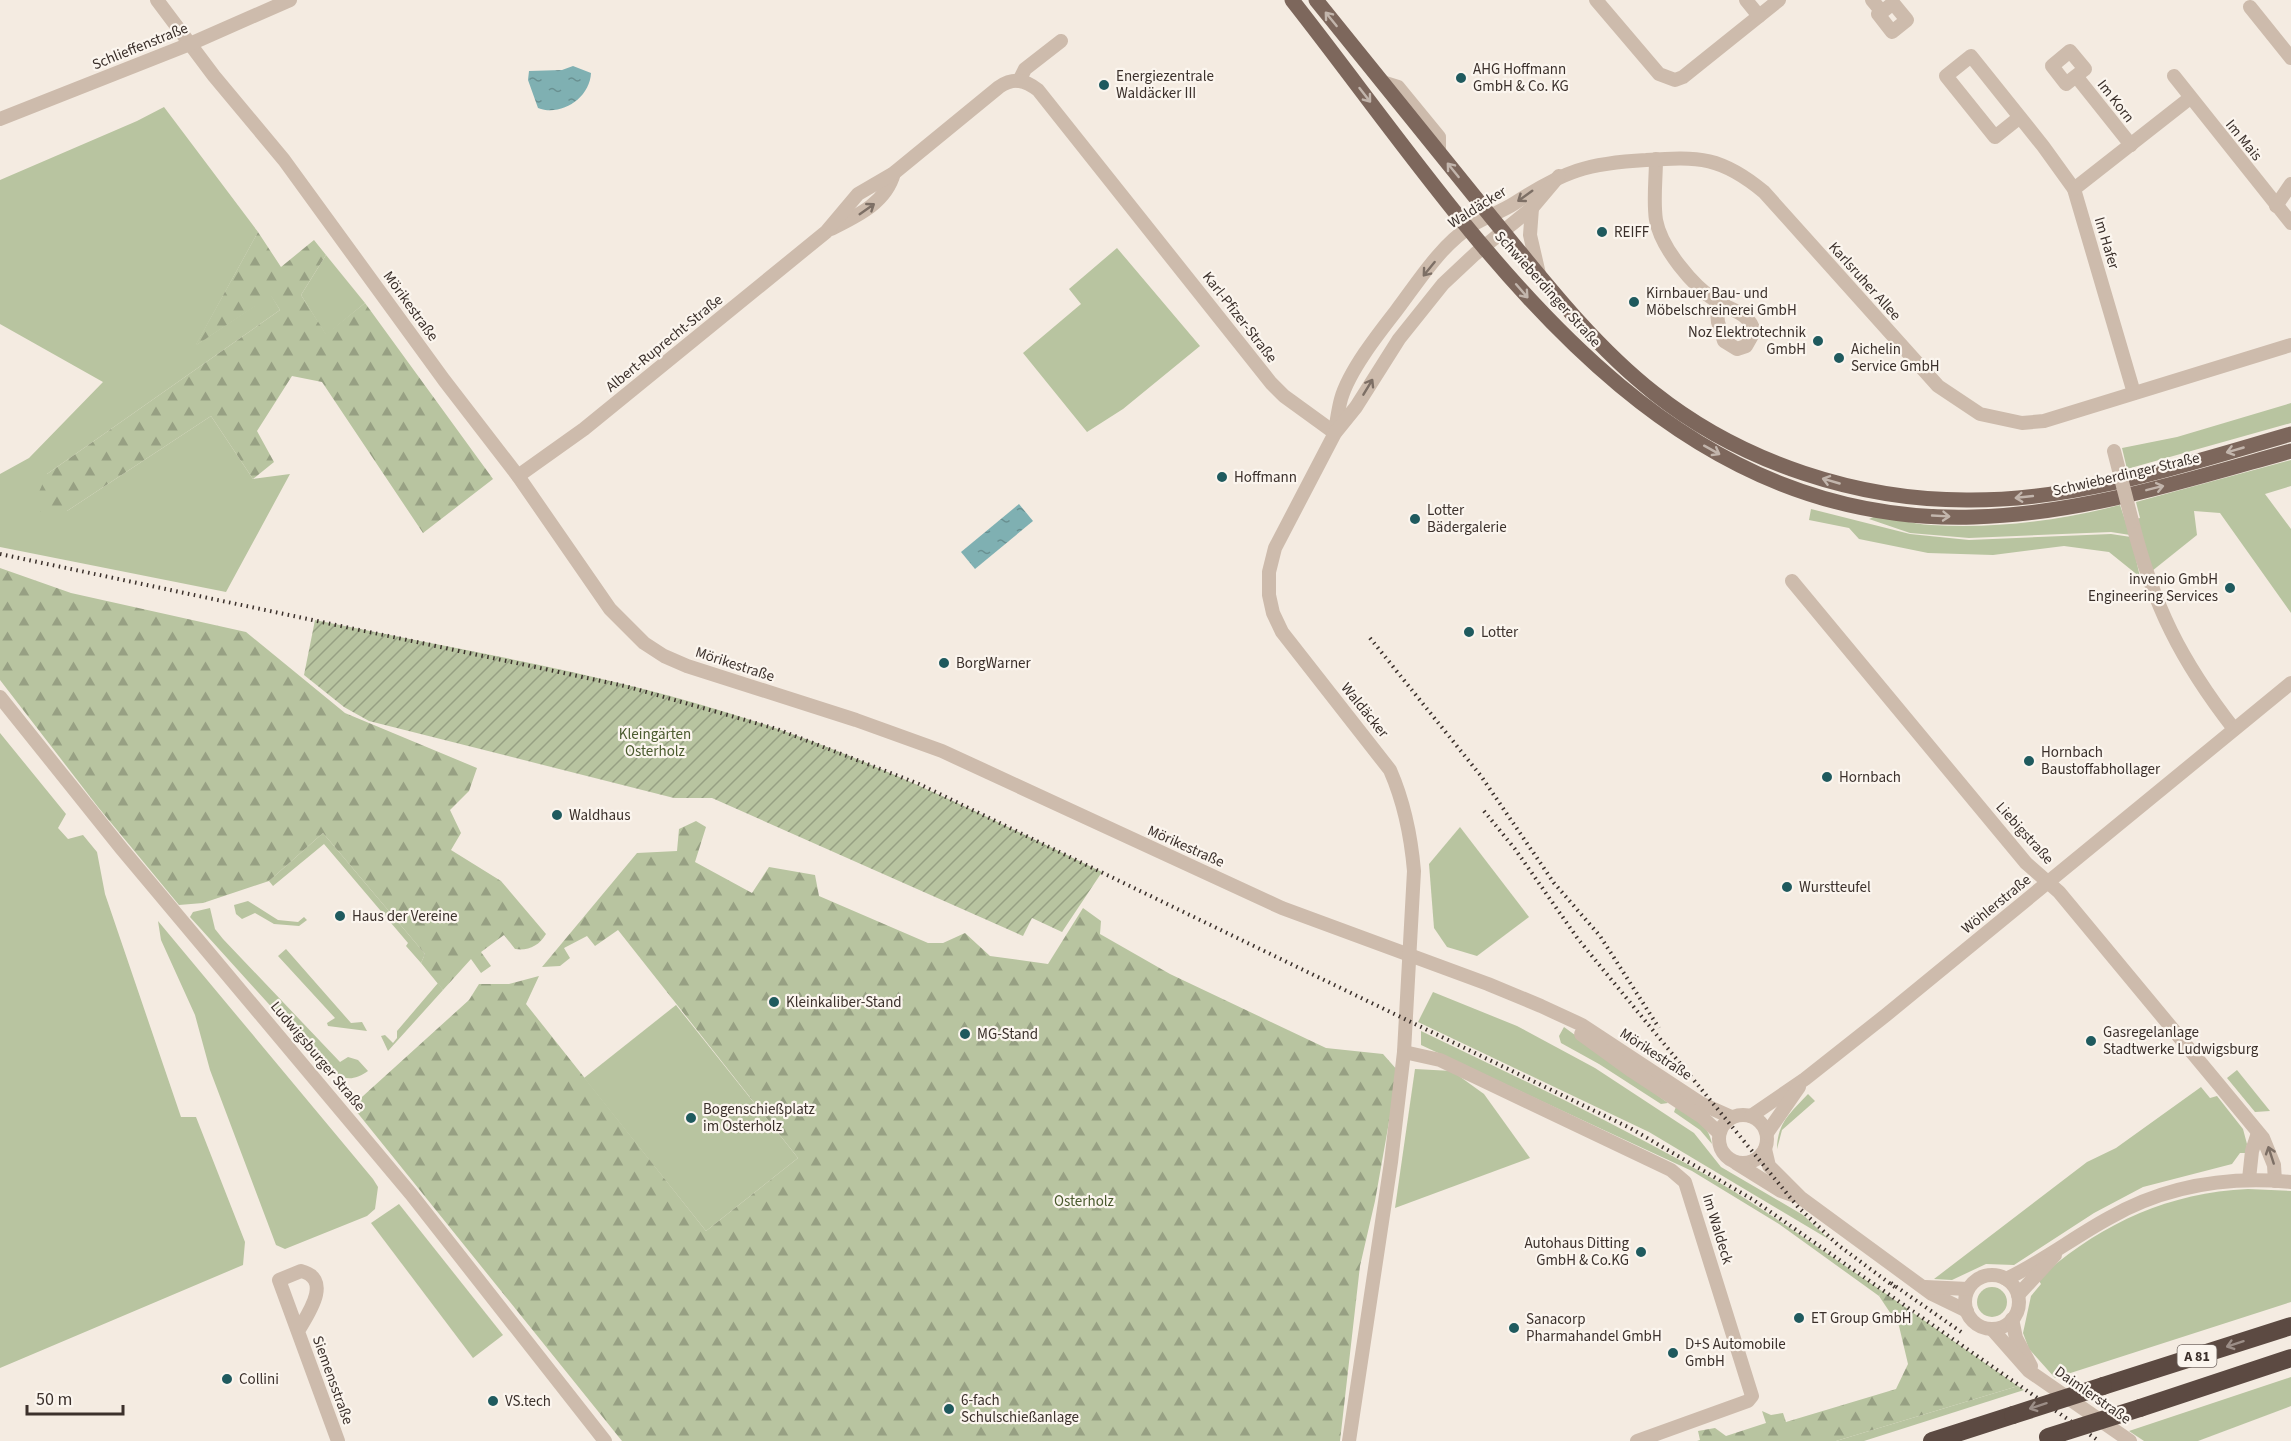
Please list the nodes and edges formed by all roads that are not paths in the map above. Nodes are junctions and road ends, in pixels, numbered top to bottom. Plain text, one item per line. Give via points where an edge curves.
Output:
1 (158, 0) edge
2 (290, 0) edge
3 (1292, 0) edge
4 (1316, 0) edge
5 (1596, 0) edge
6 (1746, 0) edge
7 (1779, 0) edge
8 (1872, 0) edge
9 (2250, 7) dead end
10 (1882, 12) dead end
11 (1759, 16) junction
12 (1061, 41) dead end
13 (190, 44) junction
14 (2291, 58) edge
15 (2076, 76) dead end
16 (2174, 76) dead end
17 (1019, 81) junction
18 (1382, 82) junction
19 (2190, 98) junction
20 (2020, 117) junction
21 (1412, 118) junction
22 (0, 119) edge
23 (1394, 132) junction
24 (2131, 145) junction
25 (1439, 152) junction
26 (1656, 159) junction
27 (1559, 176) junction
28 (2291, 184) edge
29 (2074, 189) junction
30 (2276, 206) junction
31 (1532, 208) junction
32 (1490, 216) junction
33 (2291, 223) edge
34 (1470, 227) junction
35 (1503, 231) junction
36 (1484, 246) junction
37 (1539, 274) junction
38 (1716, 301) dead end
39 (2291, 345) edge
40 (2134, 393) junction
41 (1335, 433) junction
42 (2291, 434) edge
43 (2117, 448) dead end
44 (2291, 451) edge
45 (518, 476) junction
46 (1792, 581) dead end
47 (2291, 683) edge
48 (0, 697) edge
49 (2234, 729) junction
50 (2048, 883) junction
51 (1409, 955) junction
52 (1564, 1018) junction
53 (1404, 1052) junction
54 (1805, 1078) junction
55 (1751, 1116) junction
56 (1731, 1117) junction
57 (1719, 1133) junction
58 (1767, 1133) junction
59 (2258, 1133) junction
60 (1765, 1149) junction
61 (1735, 1162) junction
62 (2249, 1179) junction
63 (2275, 1181) junction
64 (2291, 1182) edge
65 (1801, 1198) junction
66 (2061, 1249) junction
67 (2006, 1279) junction
68 (1925, 1287) junction
69 (1968, 1289) junction
70 (2018, 1295) junction
71 (1967, 1311) junction
72 (2013, 1319) junction
73 (2291, 1326) edge
74 (1992, 1329) junction
75 (298, 1331) dead end
76 (2291, 1358) edge
77 (2036, 1376) junction
78 (2042, 1439) edge
79 (338, 1441) edge
80 (605, 1441) edge
81 (1349, 1441) edge
82 (1637, 1441) edge
83 (1932, 1441) edge
84 (2130, 1441) edge

1 - 13 street, Mörikestraße
2 - 13 street, Schlieffenstraße
3 -> 23 main road, Schwieberdinger Straße
18 -> 4 main road, Schwieberdinger Straße
5 - 11 street via 1659,74 1675,80
6 - 11 street
7 - 11 street
8 - 10 street
9 - 14 street
12 - 17 street via 1025,69
13 - 22 street, Schlieffenstraße
13 - 45 street, Mörikestraße via 284,160
15 - 24 street, Im Korn
16 - 19 street, Im Mais
17 - 41 street, Karl-Pfizer-Straße via 1038,90 1271,383
17 - 45 street, Albert-Ruprecht-Straße via 999,87 894,173 887,193 826,232 584,429
18 - 21 main road, Schwieberdinger Straße
18 - 25 street via 1398,87 1439,137
19 - 24 street, Im Korn
19 - 30 street, Im Mais
20 - 20 street, Im Hafer via 1971,56 1946,76 1995,137
20 - 29 street, Im Hafer
21 - 23 main road
21 - 25 main road, Schwieberdinger Straße
23 - 34 main road, Schwieberdinger Straße
24 - 29 street, Im Korn
32 -> 25 main road, Schwieberdinger Straße
26 - 27 street, Karlsruher Allee via 1614,162
26 - 38 street via 1656,220 1666,248
26 - 40 street, Karlsruher Allee via 1709,160 1747,178 1764,192 1938,386 1980,414 2022,423 2044,421
27 - 31 street
27 -> 32 street, Waldäcker
28 - 30 street
29 - 40 street, Im Hafer
30 - 33 street, Im Mais
31 - 35 street
31 - 37 street via 1530,235
32 - 34 street, Waldäcker
32 - 35 main road, Schwieberdinger Straße
34 - 36 main road, Schwieberdinger Straße
34 -> 41 street, Waldäcker via 1422,278 1367,352 1341,397
35 - 36 street, Waldäcker
35 - 37 main road, Schwieberdinger Straße
41 -> 36 street, Waldäcker via 1426,304
36 -> 44 main road, Schwieberdinger Straße via 1562,335 1647,408 1733,462 1834,500 1883,511 1935,516 2032,513 2154,489
42 -> 37 main road, Schwieberdinger Straße via 2151,474 2056,493 1971,500 1878,492 1838,484 1740,446 1681,412 1622,364
39 - 40 street, Karlsruher Allee
41 - 51 street, Waldäcker via 1275,548 1269,595 1282,632 1378,752 1400,792 1414,871
43 - 49 street, bridge via 2149,582 2168,629
45 - 51 street, Mörikestraße via 610,609 644,643 664,656 942,750 1282,908
46 - 50 street, Liebigstraße via 2026,863
47 - 49 street, Wöhlerstraße
48 - 80 street, Ludwigsburger Straße via 411,1194
49 - 50 street, Wöhlerstraße
50 - 54 street, Wöhlerstraße
50 - 59 street, Liebigstraße
51 - 52 street, Mörikestraße
51 - 53 street, Waldäcker
52 - 56 street, Mörikestraße via 1582,1025 1702,1104
52 - 57 street, Mörikestraße via 1599,1048 1702,1117
53 - 81 street
53 - 82 street, Im Waldeck via 1440,1060 1486,1081 1671,1170 1685,1182 1752,1396 1712,1416
54 - 55 street, Wöhlerstraße
54 - 58 street, Wöhlerstraße
55 - 56 street, Mörikestraße
55 - 58 street
56 - 57 street
57 - 61 street, Mörikestraße via 1723,1154
58 - 60 street
59 - 62 street
63 -> 59 street, Liebigstraße via 2271,1155
60 - 61 street via 1755,1160
60 - 65 street, Mörikestraße via 1769,1166
61 - 65 street, Mörikestraße via 1781,1191
62 - 63 street
62 - 66 street via 2207,1183 2147,1200 2110,1217
63 - 64 street
65 - 68 street, Mörikestraße
66 - 67 street
66 - 70 street
67 - 69 street via 1980,1277
67 - 70 street
68 - 69 street
68 - 71 street, Mörikestraße
69 - 71 street
70 - 72 street
71 - 74 street via 1979,1325
72 - 74 street
72 - 77 street, Daimlerstraße via 2019,1347
73 -> 83 highway, A 81, bridge
74 - 77 street, Daimlerstraße
75 - 79 street, Siemensstraße
76 - 78 highway, A 81, bridge
77 - 84 street, Daimlerstraße

